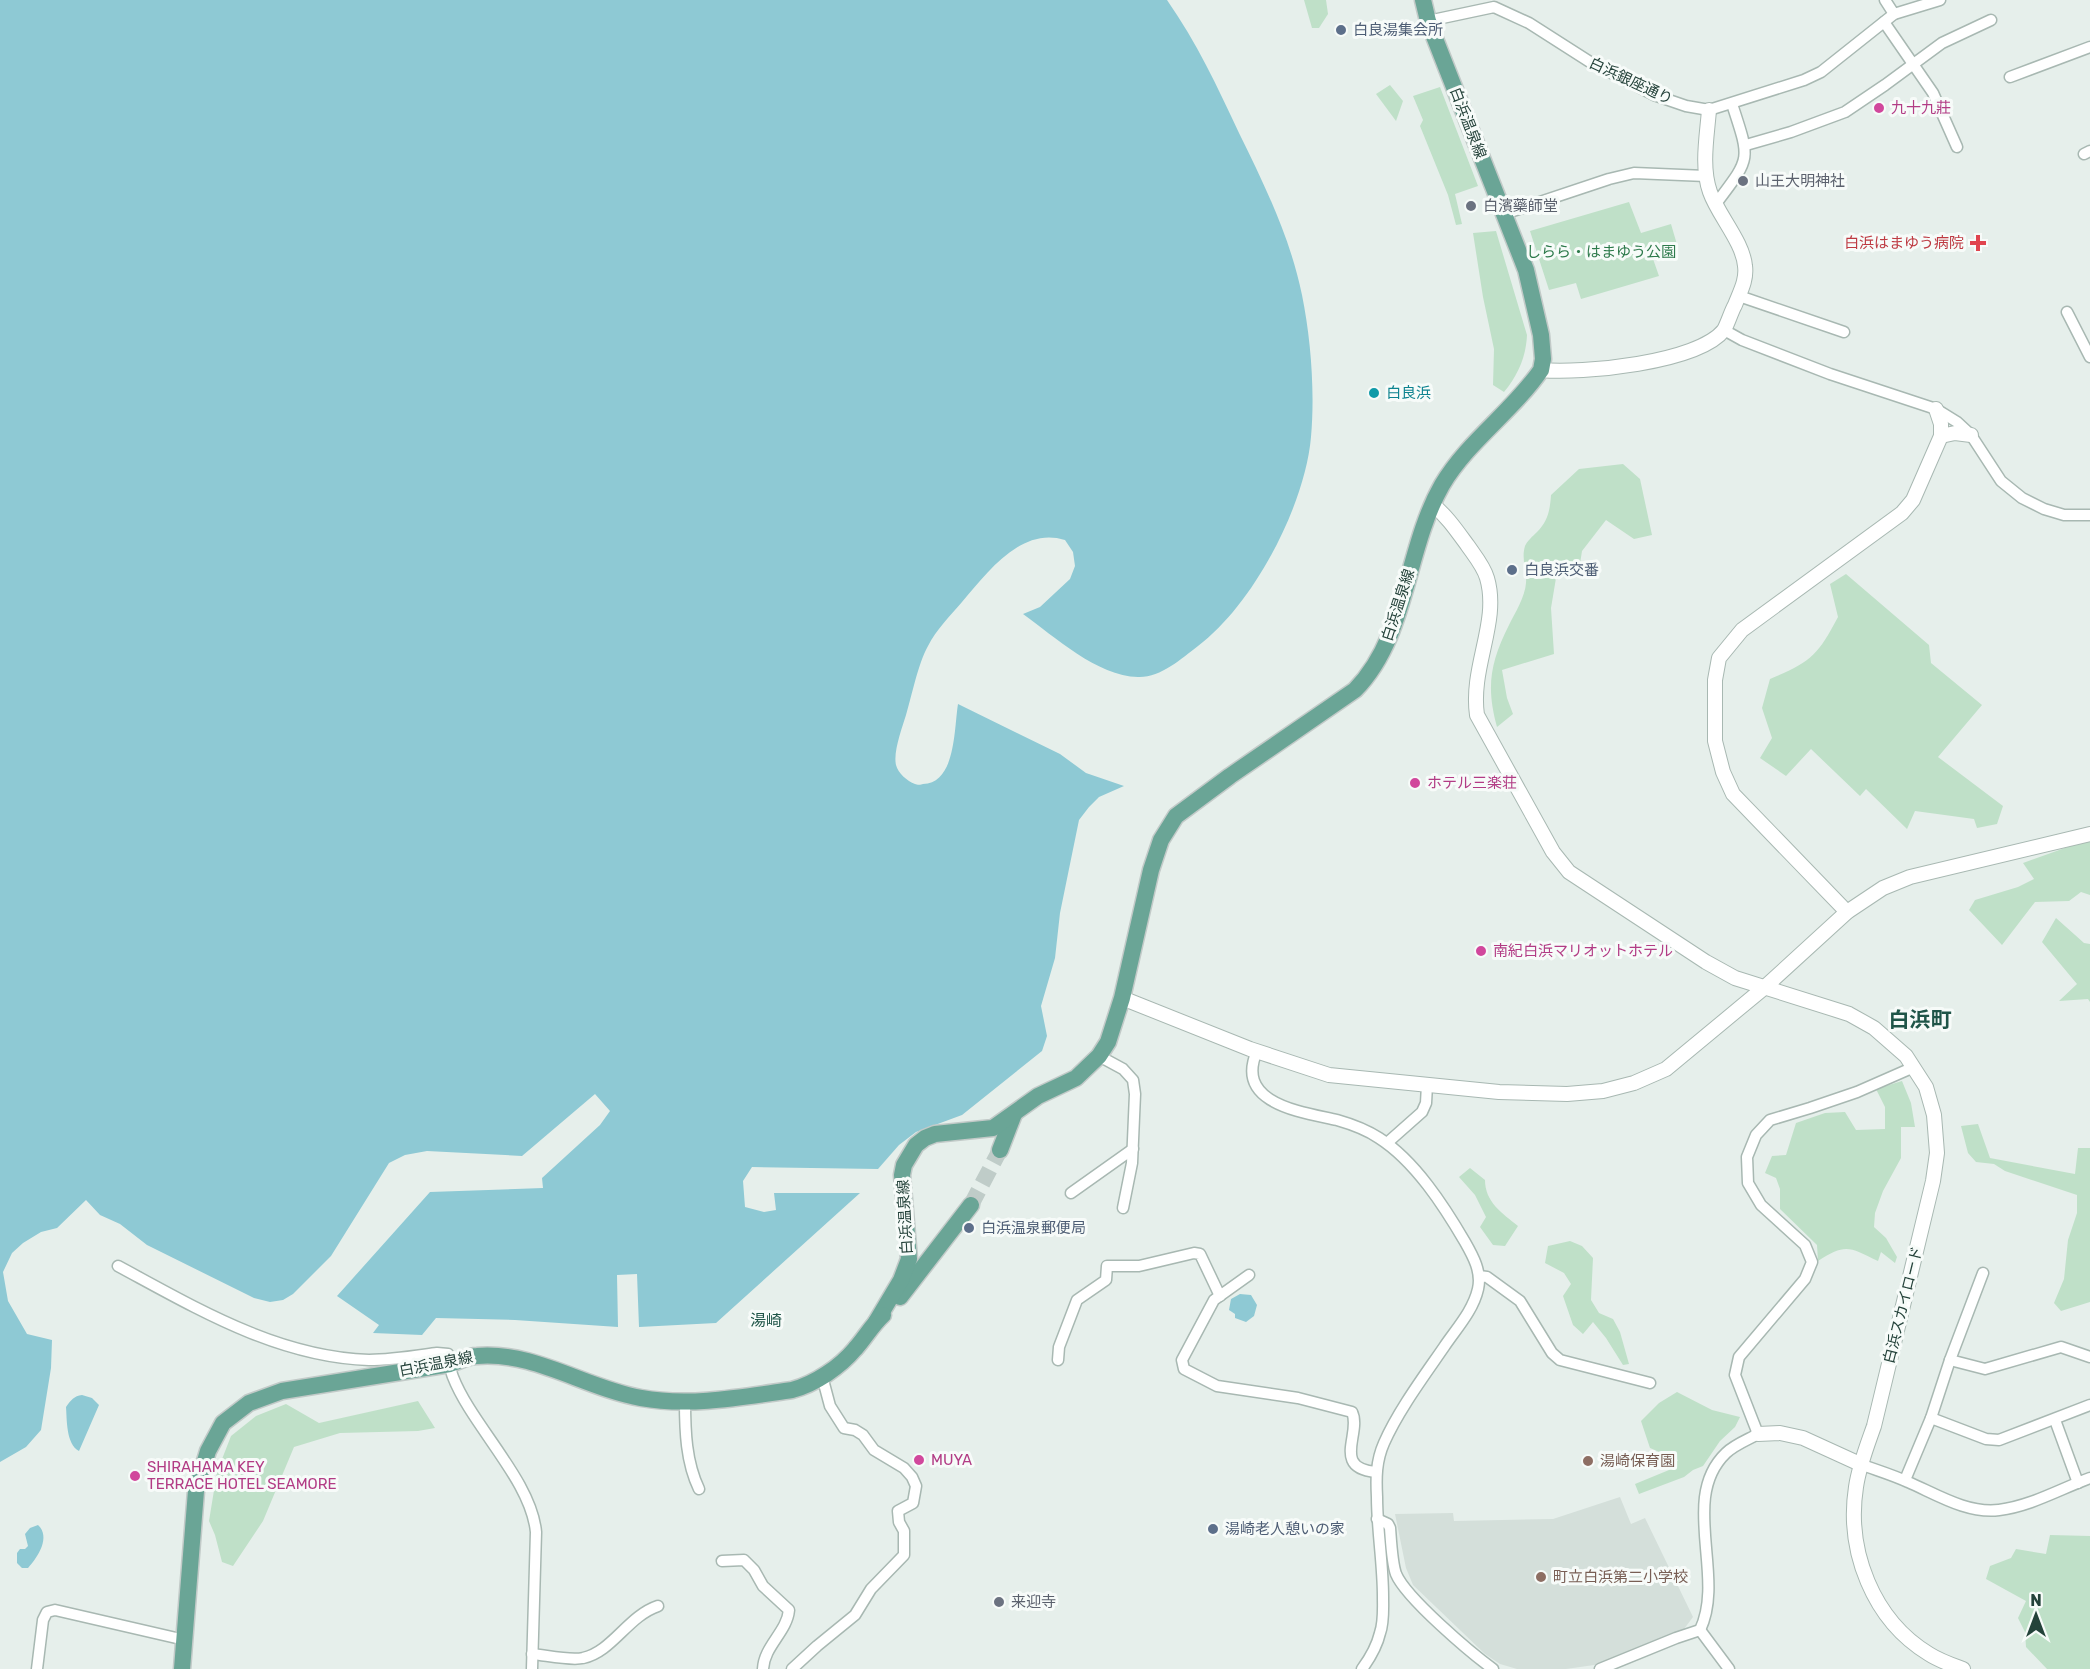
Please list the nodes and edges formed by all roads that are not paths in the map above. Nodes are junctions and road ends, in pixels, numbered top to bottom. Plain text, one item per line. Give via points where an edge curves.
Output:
1 (1423, 0) edge
2 (1886, 0) edge
3 (1940, 0) edge
4 (1493, 4) edge
5 (1894, 14) junction
6 (1991, 20) dead end
7 (1428, 21) junction
8 (1884, 22) junction
9 (2090, 47) edge
10 (1914, 64) junction
11 (2010, 78) dead end
12 (1732, 104) junction
13 (1709, 111) junction
14 (1746, 145) junction
15 (1957, 147) dead end
16 (1706, 176) junction
17 (1715, 205) junction
18 (1504, 214) junction
19 (1739, 296) junction
20 (2067, 312) dead end
21 (1724, 330) junction
22 (1844, 332) dead end
23 (2090, 357) edge
24 (1540, 370) junction
25 (1936, 409) junction
26 (1971, 435) junction
27 (1941, 436) junction
28 (1432, 504) junction
29 (2090, 516) edge
30 (2090, 834) edge
31 (1847, 912) junction
32 (1765, 987) junction
33 (1122, 998) junction
34 (1257, 1051) junction
35 (1099, 1056) junction
36 (1914, 1067) junction
37 (1427, 1084) junction
38 (1015, 1110) junction
39 (1387, 1143) junction
40 (1133, 1149) junction
41 (1000, 1150) tunnel mouth
42 (1071, 1193) dead end
43 (971, 1205) tunnel mouth
44 (1123, 1208) dead end
45 (118, 1266) dead end
46 (1983, 1273) dead end
47 (1249, 1275) dead end
48 (1479, 1276) junction
49 (1220, 1296) junction
50 (876, 1322) junction
51 (2090, 1357) edge
52 (1058, 1360) dead end
53 (1950, 1360) junction
54 (450, 1364) junction
55 (822, 1376) junction
56 (1650, 1383) dead end
57 (685, 1401) junction
58 (2090, 1406) edge
59 (1931, 1418) junction
60 (2055, 1420) junction
61 (1758, 1434) junction
62 (1860, 1464) junction
63 (1376, 1472) junction
64 (2090, 1478) edge
65 (1905, 1480) junction
66 (2078, 1483) junction
67 (699, 1489) dead end
68 (1377, 1519) junction
69 (722, 1561) dead end
70 (658, 1605) dead end
71 (1700, 1630) junction
72 (184, 1640) junction
73 (532, 1654) junction
74 (37, 1669) edge
75 (182, 1669) edge
76 (532, 1669) edge
77 (763, 1669) edge
78 (792, 1669) edge
79 (1362, 1669) edge
80 (1493, 1669) edge
81 (1600, 1669) edge
82 (1729, 1669) edge
83 (1963, 1669) edge

1 - 7 main road, 白浜温泉線
2 - 5 street
3 - 5 street
4 - 7 street, 白浜銀座通り
4 - 13 street, 白浜銀座通り via 1654,95
5 - 8 street
6 - 10 street via 1942,43
7 - 18 main road, 白浜温泉線
8 - 10 street
8 - 12 street via 1821,72
9 - 11 street
10 - 14 street via 1845,112
10 - 15 street via 1933,93
12 - 13 street
12 - 14 street
13 - 16 street
14 - 17 street via 1744,164 1737,178
16 - 17 street
16 - 18 street via 1634,173
17 - 19 street via 1745,264
18 - 24 main road, 白浜温泉線 via 1534,302 1542,345
19 - 21 street
19 - 22 street
20 - 23 street
21 - 24 street via 1691,352 1668,359 1574,372
21 - 25 street via 1830,374
24 - 28 main road, 白浜温泉線 via 1463,456
25 - 26 street
25 - 27 street
26 - 27 street
26 - 29 street via 2001,481 2022,498 2064,515
27 - 31 street via 1913,500 1902,513 1742,630 1719,658 1715,741 1733,794
28 - 32 street, 白浜スカイロード via 1449,520 1487,575 1491,598 1476,678 1477,715 1553,852 1569,872 1706,962 1735,978
28 - 33 main road, 白浜温泉線 via 1393,627 1369,675 1355,690 1176,816 1161,840 1151,870
30 - 31 street via 1910,877 1883,888
31 - 32 street
32 - 36 street, 白浜スカイロード via 1849,1014 1874,1028
32 - 37 street via 1666,1070 1634,1083 1567,1094
33 - 34 street
33 - 35 main road, 白浜温泉線 via 1108,1042
34 - 37 street via 1329,1075
34 - 39 street via 1252,1063 1254,1082 1271,1099 1304,1114 1350,1124
35 - 38 main road, 白浜温泉線 via 1076,1078
35 - 40 street via 1133,1080
36 - 61 street via 1848,1095 1770,1120 1756,1135 1747,1156 1748,1183 1761,1205 1805,1245 1812,1262 1805,1280 1739,1357 1735,1375
36 - 62 street, 白浜スカイロード via 1926,1087 1934,1115 1936,1162 1874,1426
37 - 39 street via 1422,1113
38 - 41 main road
38 - 50 main road, 白浜温泉線 via 993,1128 925,1138 909,1155 902,1175 909,1259
39 - 48 street via 1427,1185 1451,1218
40 - 42 street
40 - 44 street
43 - 50 main road, 白浜温泉線 via 895,1304
45 - 54 street via 206,1314 301,1350 369,1360 448,1354
46 - 53 street
47 - 49 street
48 - 56 street via 1487,1277 1520,1301 1560,1360
48 - 63 street via 1479,1287 1466,1316 1393,1426
49 - 52 street via 1200,1254 1139,1266 1107,1266 1106,1280 1077,1300
49 - 63 street via 1203,1318 1182,1360 1184,1369 1217,1386 1298,1398 1352,1412 1350,1442 1354,1463
50 - 55 main road, 白浜温泉線 via 854,1351
51 - 53 street via 2061,1347 1985,1369
53 - 59 street
54 - 57 main road, 白浜温泉線 via 474,1356 520,1359 614,1392 643,1399
54 - 72 main road, 白浜温泉線 via 282,1391 249,1403 223,1423 208,1451 196,1491
54 - 73 street via 452,1376 534,1518
55 - 57 main road, 白浜温泉線 via 792,1390
55 - 78 street via 830,1406 844,1428 863,1435 874,1450 904,1468 916,1486 913,1503 898,1511 904,1532 904,1555 871,1589 855,1615
57 - 67 street via 690,1465
58 - 60 street
59 - 60 street via 1993,1440
59 - 65 street
60 - 66 street
61 - 62 street via 1803,1438
61 - 71 street via 1726,1453 1706,1490 1704,1527 1710,1590
62 - 65 street
62 - 83 street, 白浜スカイロード via 1854,1522 1861,1562 1874,1596 1910,1640 1929,1654
63 - 68 street
64 - 66 street
65 - 66 street via 1957,1503 1996,1510 2036,1500
68 - 79 street via 1383,1579 1381,1631
68 - 80 street via 1390,1528 1395,1572 1412,1596
69 - 77 street via 744,1560 763,1586 789,1610 788,1621 769,1648
70 - 73 street via 645,1610 601,1651 582,1658
71 - 81 street
71 - 82 street
72 - 74 street via 55,1610 47,1612 43,1620
72 - 75 main road, 白浜温泉線
73 - 76 street

